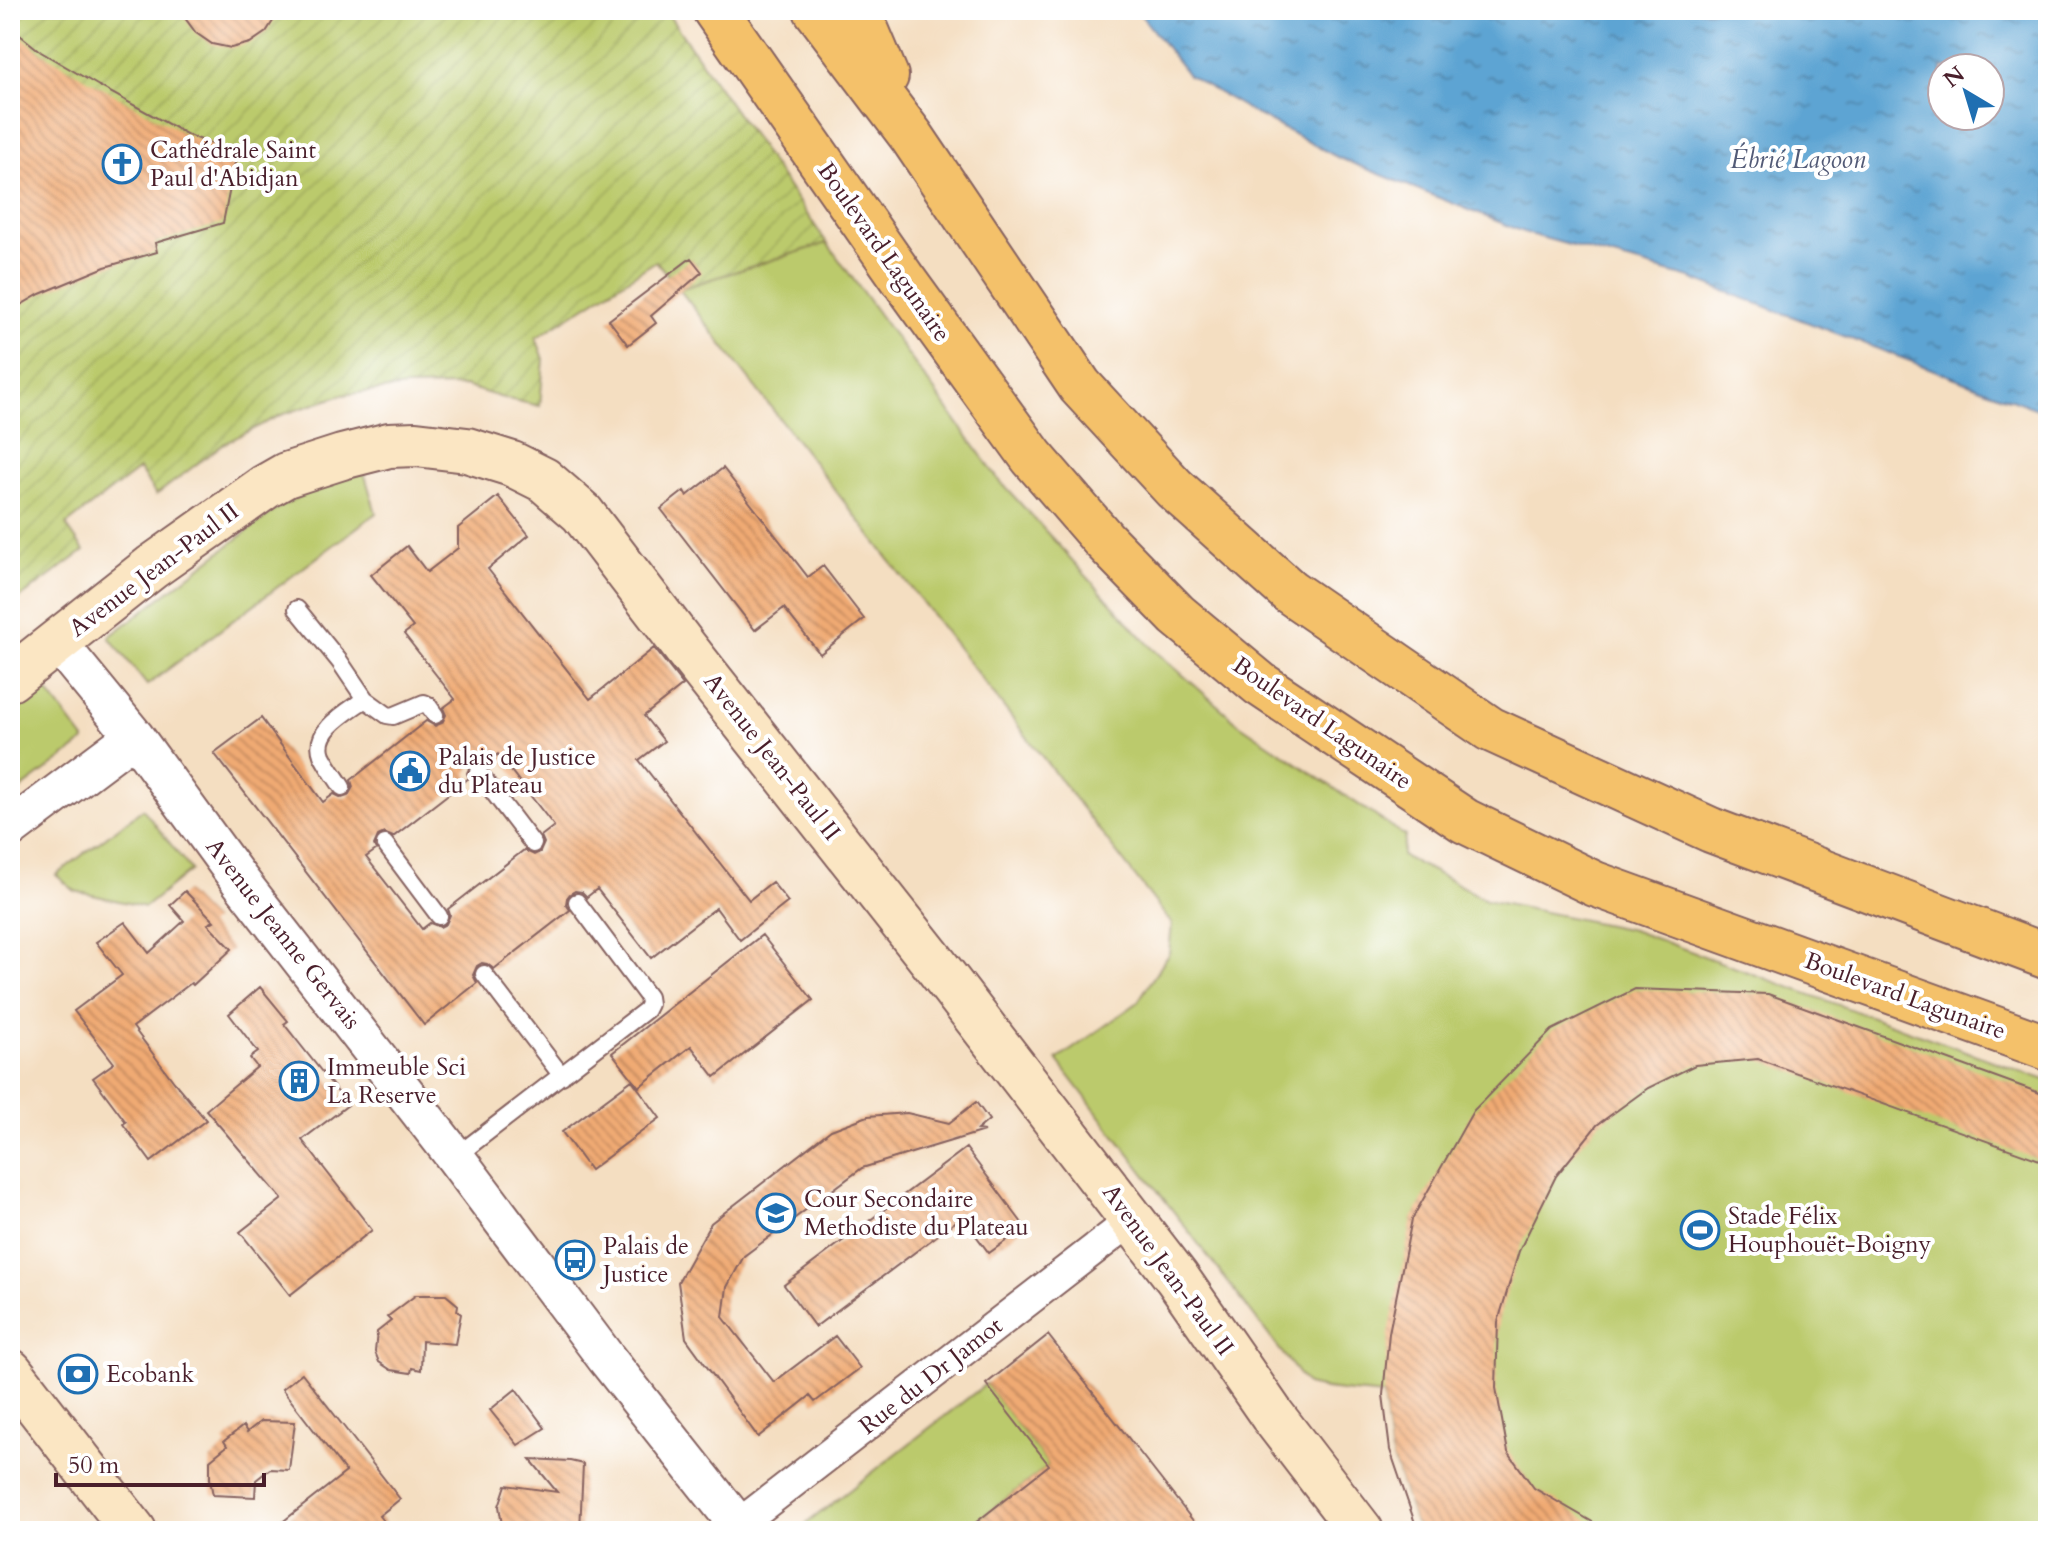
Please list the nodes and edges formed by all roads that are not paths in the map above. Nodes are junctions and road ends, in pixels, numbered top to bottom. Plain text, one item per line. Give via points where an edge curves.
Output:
1 (715, 10) edge
2 (816, 10) edge
3 (858, 10) edge
4 (912, 137) junction
5 (297, 609) dead end
6 (57, 642) junction
7 (10, 661) edge
8 (10, 679) edge
9 (365, 699) junction
10 (435, 715) dead end
11 (134, 736) junction
12 (478, 772) dead end
13 (342, 787) dead end
14 (10, 829) edge
15 (385, 844) dead end
16 (533, 844) dead end
17 (577, 902) dead end
18 (439, 916) dead end
19 (2048, 957) edge
20 (484, 974) dead end
21 (2048, 1048) edge
22 (562, 1076) junction
23 (455, 1157) junction
24 (1132, 1220) junction
25 (10, 1371) edge
26 (737, 1529) edge
27 (134, 1531) edge
28 (1361, 1531) edge

1 - 21 highway, Boulevard Lagunaire via 1032,457 1177,615 1260,684 1465,821 1595,884
2 - 4 highway
3 - 4 highway
4 - 19 highway via 1080,386 1174,488 1289,591 1490,729 1711,830
5 - 9 lane
6 - 7 lane
6 - 8 main road, Avenue Jean-Paul II
6 - 11 street, Avenue Jeanne Gervais
6 - 24 main road, Avenue Jean-Paul II via 265,487 309,467 389,445 416,444 467,450 544,480 582,513
9 - 10 lane via 387,715 424,703
9 - 13 lane via 326,729 320,740 321,753
11 - 14 street
11 - 23 street, Avenue Jeanne Gervais
12 - 16 lane
15 - 18 lane
17 - 22 lane via 649,1004
20 - 22 lane
22 - 23 lane
23 - 26 street, Avenue Jeanne Gervais
24 - 26 street, Rue du Dr Jamot
24 - 28 main road, Avenue Jean-Paul II
25 - 27 main road

